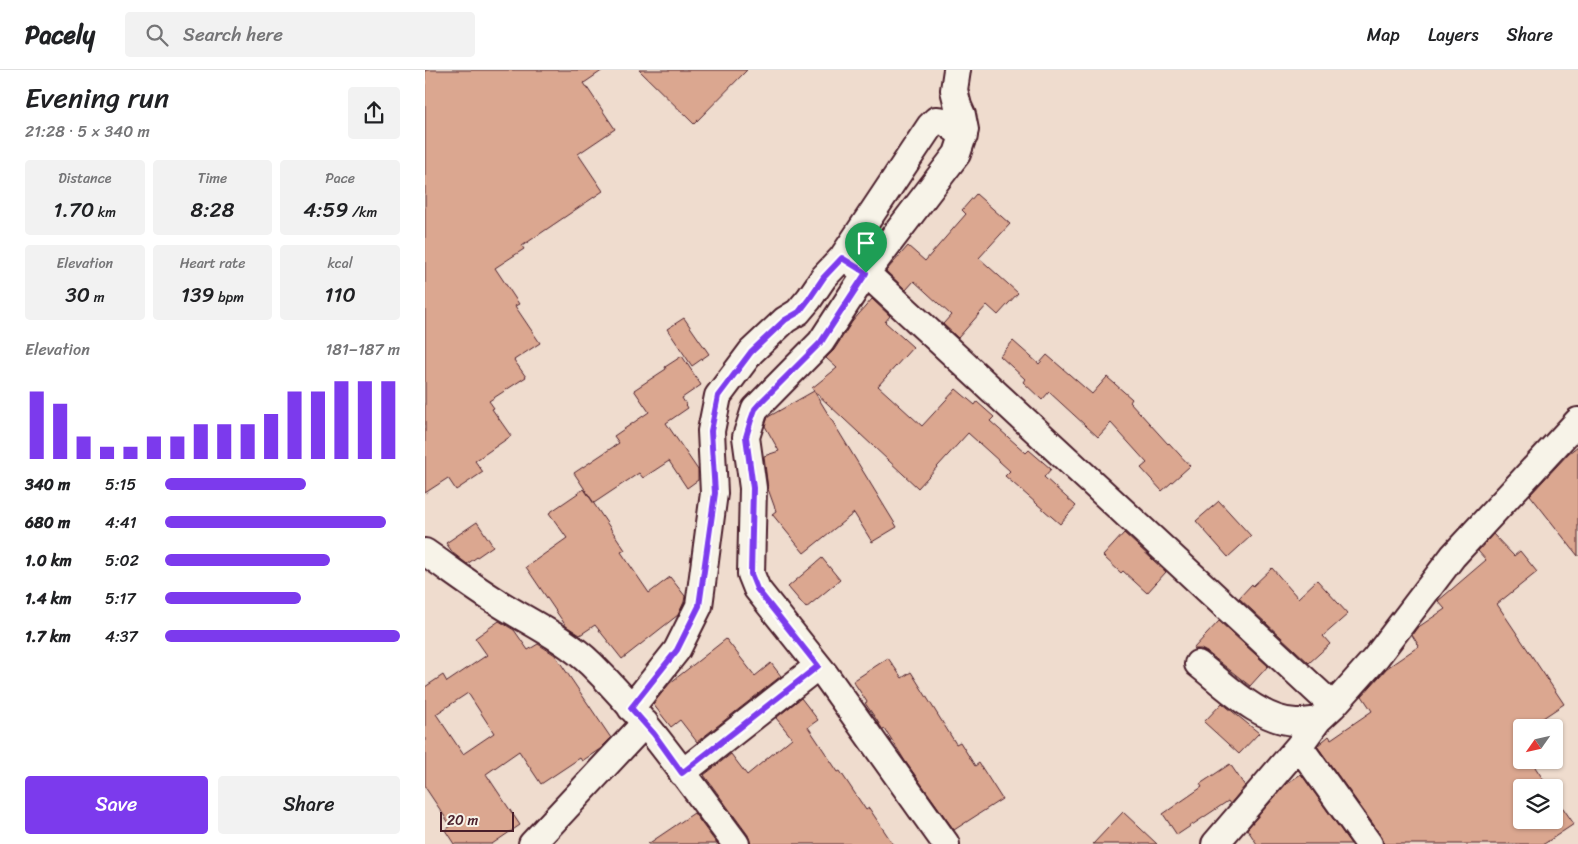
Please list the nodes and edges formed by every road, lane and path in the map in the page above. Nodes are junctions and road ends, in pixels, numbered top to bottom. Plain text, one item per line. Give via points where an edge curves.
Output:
1 (957, 70) edge
2 (955, 129) junction
3 (853, 264) junction
4 (1578, 420) edge
5 (425, 552) edge
6 (1198, 664) dead end
7 (818, 666) junction
8 (1326, 713) junction
9 (648, 728) junction
10 (1299, 746) junction
11 (682, 773) junction
12 (531, 844) edge
13 (736, 844) edge
14 (946, 844) edge
15 (1215, 844) edge
16 (1369, 844) edge

1 - 2 street via 954,90 965,130
2 - 3 street via 957,154
2 - 3 street via 936,120 930,126
3 - 7 street via 821,342 755,409 746,437 753,488 751,574 757,589
3 - 8 street
3 - 9 street via 824,277 799,312 785,320 751,352 718,396 711,431 715,493 699,606 677,650
4 - 8 street via 1453,556 1374,660
5 - 9 street via 494,600 570,646 591,664
6 - 8 street via 1253,707 1267,714 1297,722
7 - 11 street
7 - 14 street
8 - 10 street
9 - 11 street
9 - 12 street
10 - 15 street
10 - 16 street
11 - 13 street

